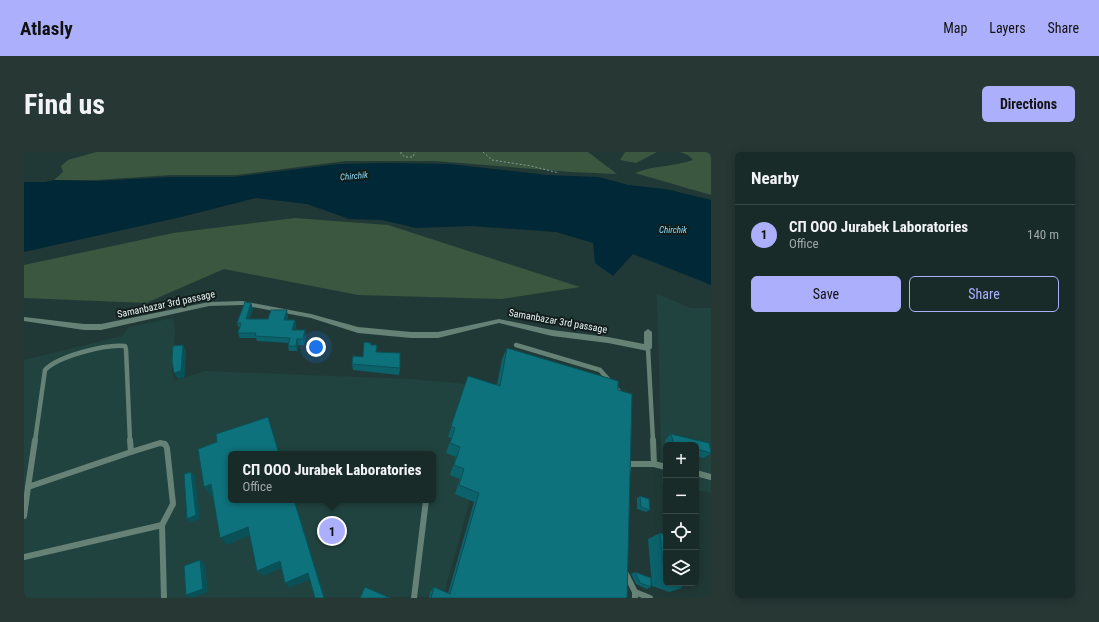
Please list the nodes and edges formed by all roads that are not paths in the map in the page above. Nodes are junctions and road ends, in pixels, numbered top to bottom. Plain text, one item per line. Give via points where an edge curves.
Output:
1 (25, 321) edge
2 (648, 332) dead end
3 (516, 344) dead end
4 (648, 348) junction
5 (624, 397) edge
6 (131, 452) junction
7 (629, 457) edge
8 (628, 464) junction
9 (654, 464) junction
10 (663, 466) edge
11 (628, 472) edge
12 (699, 474) edge
13 (711, 477) edge
14 (28, 487) junction
15 (426, 503) edge
16 (24, 516) edge
17 (162, 525) junction
18 (24, 557) edge
19 (626, 567) edge
20 (635, 595) edge
21 (164, 598) edge
22 (414, 598) edge
23 (650, 598) edge

1 - 4 street, Samanbazar 3rd passage via 84,328 101,327 209,304 242,303 311,316 358,330 438,335 499,321 552,333
2 - 4 street
3 - 5 lane via 600,370
4 - 9 lane
6 - 14 lane
6 - 14 lane via 125,346 116,345 58,361 45,370
6 - 17 lane via 160,443 165,444 167,448 174,504
7 - 8 lane
8 - 9 lane
8 - 11 lane
9 - 10 lane
12 - 13 lane
14 - 16 lane
15 - 22 lane
17 - 18 lane
17 - 21 lane
19 - 20 lane via 626,575
20 - 23 lane

